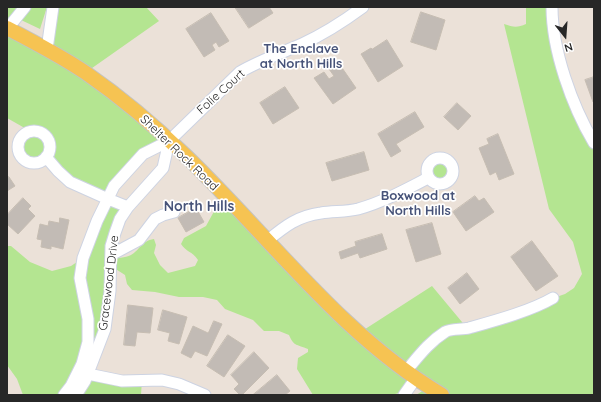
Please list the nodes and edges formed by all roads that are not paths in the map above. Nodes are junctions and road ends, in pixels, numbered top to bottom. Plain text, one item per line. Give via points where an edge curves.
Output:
1 (25, 7) edge
2 (53, 7) edge
3 (363, 7) edge
4 (552, 7) edge
5 (7, 28) edge
6 (47, 49) junction
7 (169, 141) junction
8 (594, 143) edge
9 (46, 157) dead end
10 (428, 178) dead end
11 (108, 199) junction
12 (128, 207) junction
13 (174, 212) dead end
14 (267, 241) junction
15 (111, 255) junction
16 (553, 298) dead end
17 (84, 372) junction
18 (411, 375) junction
19 (64, 395) edge
20 (76, 395) edge
21 (205, 395) edge
22 (404, 395) edge
23 (442, 395) edge

1 - 5 street
2 - 6 street
3 - 7 street, Folie Court via 328,31 240,72
4 - 8 street via 552,21 563,74 583,125
5 - 6 main road, Shelter Rock Road
6 - 7 main road, Shelter Rock Road via 131,106
7 - 11 street, Gracewood Drive via 143,154 114,186
7 - 12 street, Gracewood Drive via 163,168
7 - 14 main road, Shelter Rock Road
9 - 11 street via 70,182
10 - 14 street via 383,201 356,209 302,217 285,226
11 - 12 street
11 - 17 street, Gracewood Drive via 83,258 80,278 88,319
12 - 15 street, Gracewood Drive via 115,233
13 - 15 street via 156,219 139,240
14 - 18 main road, Shelter Rock Road via 359,333
15 - 17 street, Gracewood Drive via 105,329
16 - 18 street via 541,306 467,328 446,331 432,341
17 - 19 street, Gracewood Drive
17 - 20 street, Gracewood Drive
17 - 21 street via 122,381 162,380 180,384
18 - 22 street
18 - 23 main road, Shelter Rock Road

